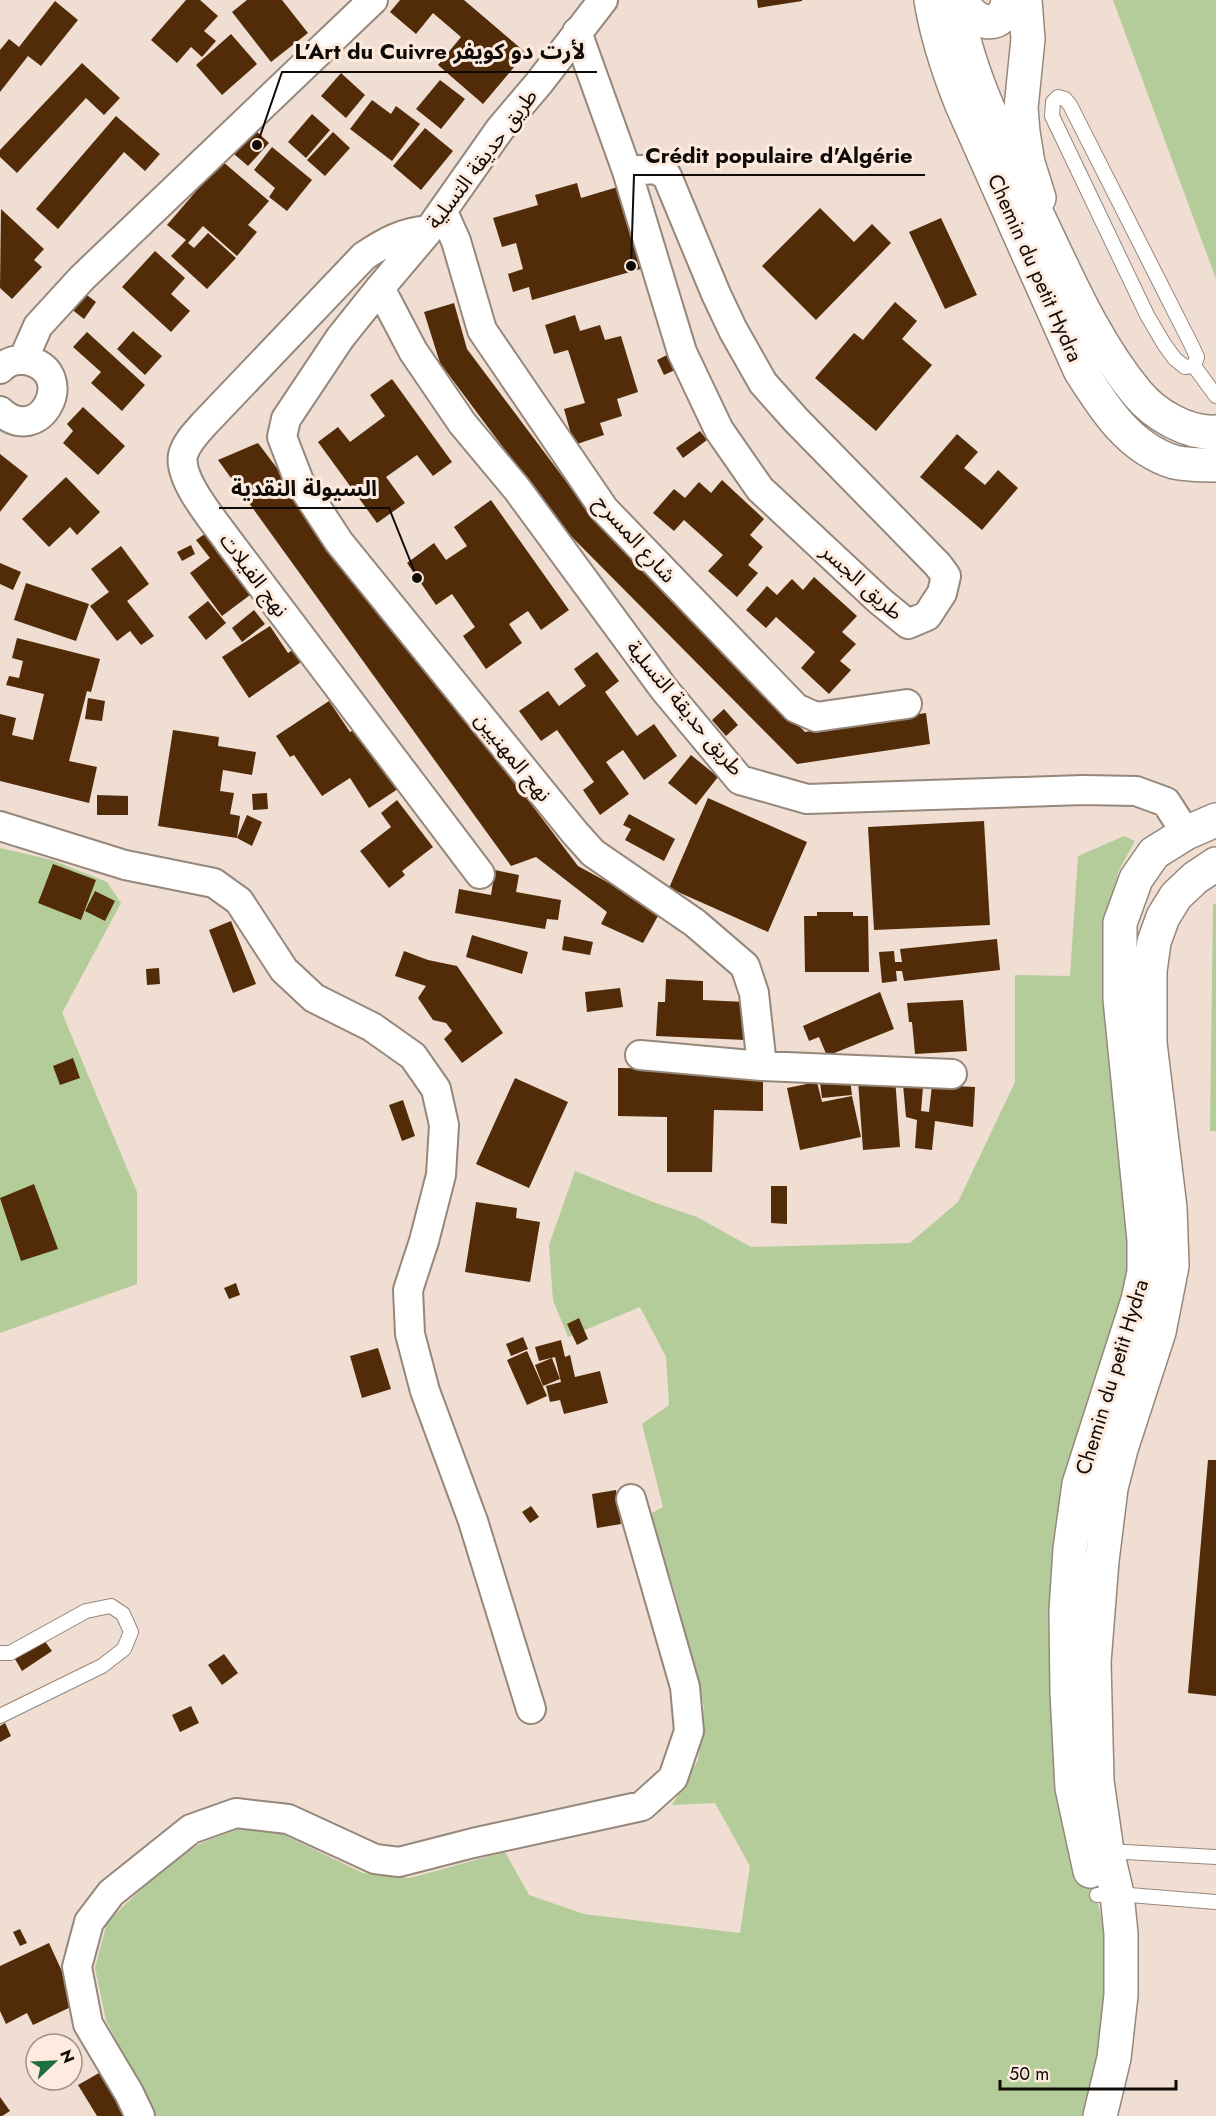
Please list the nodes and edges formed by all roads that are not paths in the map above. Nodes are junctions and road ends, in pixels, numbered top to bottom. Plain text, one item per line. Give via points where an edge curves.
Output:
1 (373, 0) edge
2 (603, 0) edge
3 (931, 0) edge
4 (957, 0) edge
5 (962, 0) edge
6 (1008, 0) edge
7 (1024, 0) edge
8 (577, 32) junction
9 (627, 171) junction
10 (436, 221) junction
11 (1061, 265) junction
12 (380, 288) junction
13 (11, 364) edge
14 (1194, 366) junction
15 (1216, 396) edge
16 (0, 411) edge
17 (286, 419) joint
18 (1216, 432) edge
19 (1216, 465) edge
20 (907, 704) dead end
21 (1216, 820) edge
22 (0, 826) edge
23 (1186, 833) junction
24 (0, 844) edge
25 (1216, 864) edge
26 (125, 865) junction
27 (480, 874) dead end
28 (640, 1055) dead end
29 (762, 1066) junction
30 (952, 1074) dead end
31 (631, 1499) dead end
32 (0, 1653) edge
33 (531, 1709) dead end
34 (0, 1716) edge
35 (1096, 1850) junction
36 (1216, 1857) edge
37 (1107, 1894) junction
38 (1216, 1902) edge
39 (140, 2116) edge
40 (1100, 2116) edge

1 - 13 street via 82,278 38,326
2 - 8 street, طريق حديقة التسلية
3 - 19 main road, Chemin du petit Hydra via 945,62 962,105 1092,390 1113,419 1151,453 1176,462
4 - 11 main road, Chemin du petit Hydra via 959,21 977,80
5 - 6 main road via 974,18 985,22 1002,17
7 - 11 main road via 1028,39 1021,108 1023,132 1028,163
8 - 9 street, طريق الجسر
8 - 10 street, طريق حديقة التسلية via 500,129
9 - 9 street, طريق الجسر via 682,352 719,430 760,489 880,601 908,624 927,616 942,593 942,571 764,383 716,294 667,176 656,169
10 - 12 street, طريق حديقة التسلية
10 - 20 street, شارع المسرح via 456,241 482,330 604,509 796,708 816,717
10 - 27 street, نهج الفيلات via 387,241 364,256 204,424 189,442 182,464 195,493 229,542
11 - 18 main road, Chemin du petit Hydra via 1100,342 1139,395 1167,419 1203,433
12 - 17 street, طريق حديقة التسلية
12 - 23 street, طريق حديقة التسلية via 413,351 462,423 517,489 664,689 740,780 807,799 1083,789 1136,791 1166,802
13 - 16 street via 32,361 42,366 52,383 52,398 40,416 30,421 16,421
14 - 14 lane via 1185,367 1175,358 1147,315 1052,116 1055,99 1062,97 1072,109 1196,354
14 - 15 lane
17 - 29 street, نهج المهنيين via 282,437 287,454 325,522 574,833 593,853 695,923 745,966 754,993
21 - 23 main road, Chemin du petit Hydra
22 - 26 street
23 - 35 main road, Chemin du petit Hydra via 1154,853 1136,879 1120,923 1120,999 1144,1272 1079,1484 1066,1611 1072,1788
24 - 26 street via 52,857
25 - 35 main road, Chemin du petit Hydra via 1176,896 1154,942 1150,971 1150,1043 1170,1208 1172,1266 1158,1332 1121,1449 1105,1524 1094,1662
26 - 33 street via 214,883 238,901 284,970 306,991 372,1027 413,1056 436,1089 444,1125 441,1175 408,1290 410,1334 425,1391 473,1521
28 - 29 street
29 - 30 street
31 - 39 street via 686,1687 689,1731 673,1778 642,1806 399,1862 375,1859 288,1819 236,1813 191,1829 111,1893 89,1922 77,1967 88,2024
32 - 34 lane via 10,1653 86,1611 111,1606 123,1614 131,1632 124,1649 102,1666
35 - 36 lane
35 - 37 main road, Chemin du petit Hydra
37 - 38 lane
37 - 40 main road, Chemin du petit Hydra via 1121,1934 1121,1995 1114,2058

